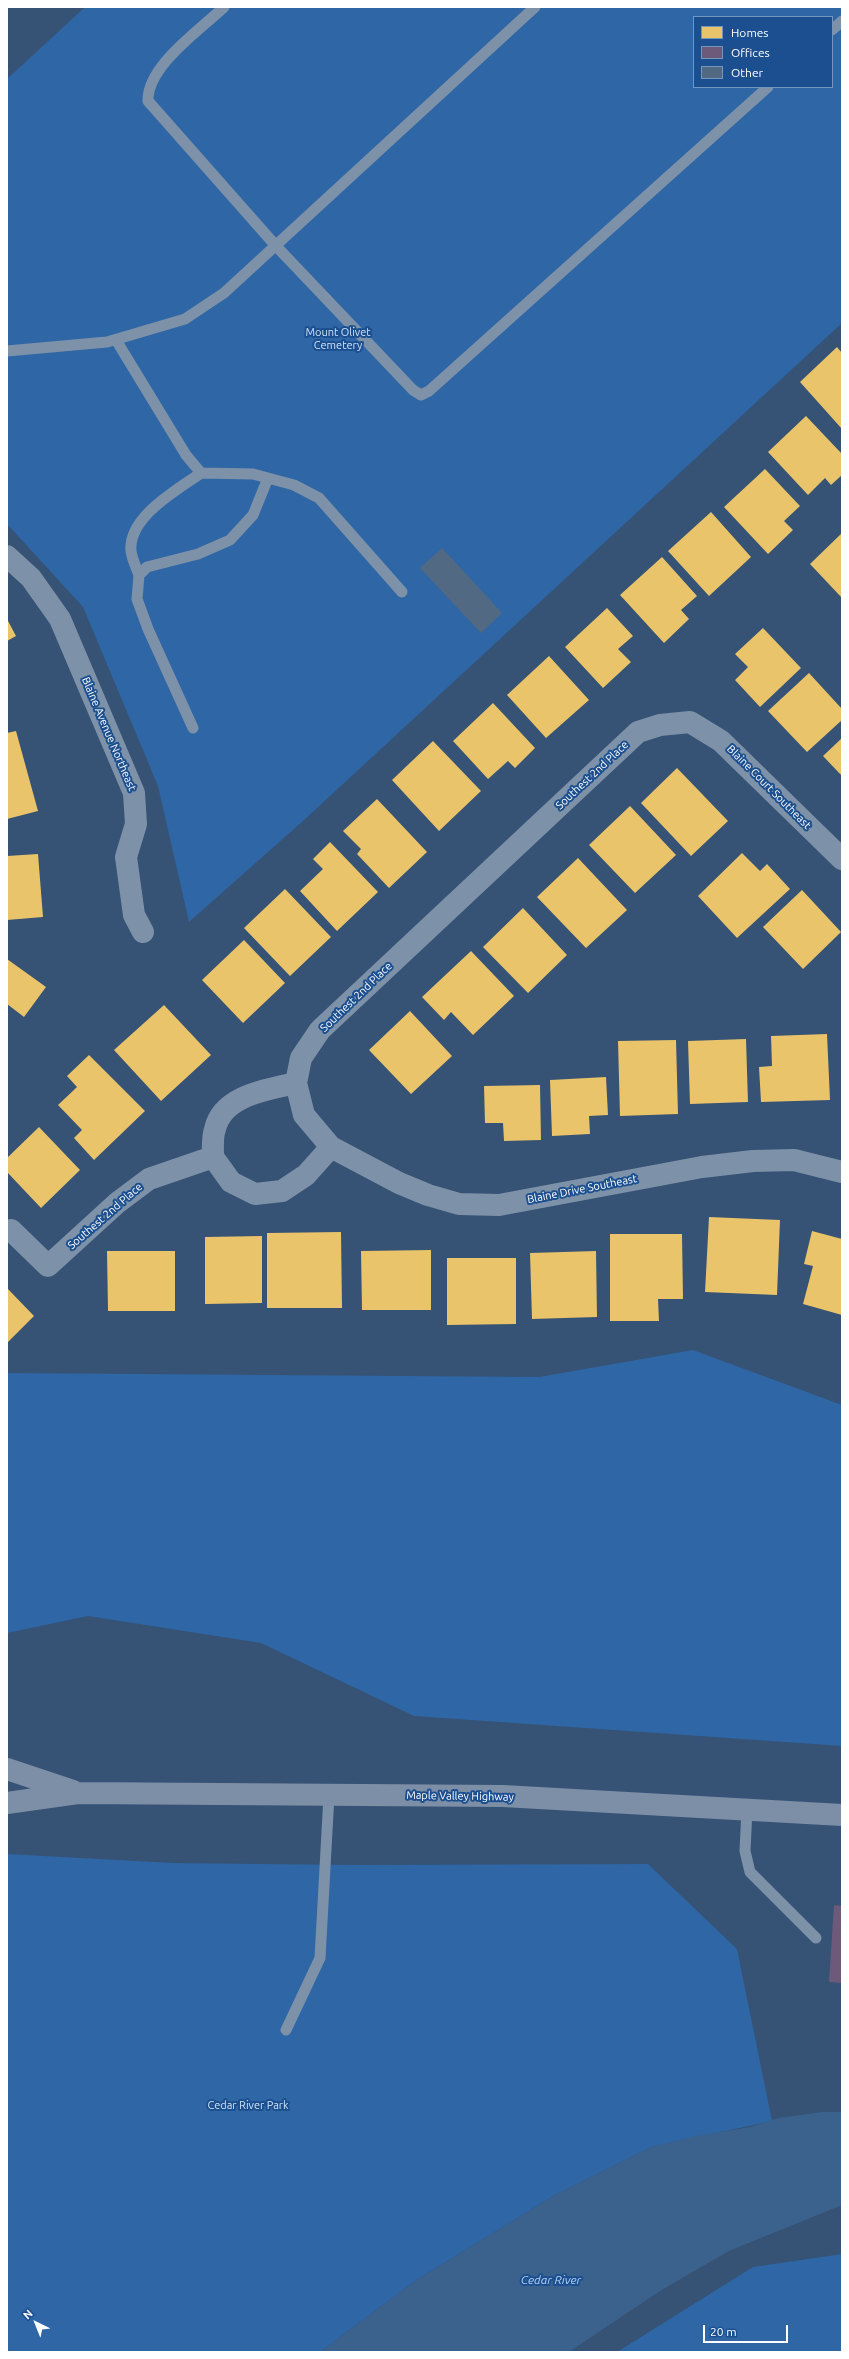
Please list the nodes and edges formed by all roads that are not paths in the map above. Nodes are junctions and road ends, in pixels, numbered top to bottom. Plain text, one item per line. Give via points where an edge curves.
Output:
1 (224, 7) edge
2 (535, 7) edge
3 (842, 21) edge
4 (833, 29) edge
5 (767, 88) edge
6 (276, 246) junction
7 (116, 340) junction
8 (7, 351) edge
9 (201, 473) junction
10 (268, 478) junction
11 (7, 556) edge
12 (139, 575) junction
13 (402, 592) dead end
14 (690, 722) joint
15 (193, 728) dead end
16 (842, 859) edge
17 (143, 932) dead end
18 (296, 1083) junction
19 (332, 1147) junction
20 (213, 1157) junction
21 (842, 1172) edge
22 (10, 1230) dead end
23 (7, 1769) edge
24 (78, 1793) junction
25 (329, 1795) junction
26 (7, 1802) edge
27 (747, 1809) junction
28 (842, 1815) edge
29 (816, 1938) dead end
30 (286, 2030) dead end

1 - 6 lane via 164,63 150,83 148,101
2 - 6 lane
3 - 4 lane
5 - 6 lane via 429,391 421,395 413,390
6 - 7 lane via 224,293 185,319
7 - 8 lane
7 - 9 lane via 186,455
9 - 10 lane via 253,474
9 - 12 lane via 155,506 134,530 131,551
10 - 12 lane via 253,515 230,540 198,554 147,567
10 - 13 lane via 294,485 319,498
11 - 17 street, Blaine Avenue Northeast via 31,578 60,619 134,793 136,824 126,857 134,915
12 - 15 lane via 137,599
14 - 16 street, Blaine Court Southeast via 721,741
14 - 18 street, Southest 2nd Place via 660,725 638,732 320,1030 301,1058
18 - 19 street, Blaine Drive Southeast via 304,1115
18 - 20 street via 254,1094 228,1105 215,1128
19 - 20 street via 306,1175 282,1191 255,1194 231,1182
19 - 21 street, Blaine Drive Southeast via 406,1186 459,1204 499,1205 702,1167 752,1161 794,1160
20 - 22 street, Southest 2nd Place via 148,1179 48,1266
23 - 24 main road, Maple Valley Highway
24 - 25 main road, Maple Valley Highway
24 - 26 main road, Maple Valley Highway
25 - 27 main road, Maple Valley Highway via 503,1796
25 - 30 lane via 320,1958
27 - 28 main road, Maple Valley Highway
27 - 29 lane via 745,1851 750,1872

